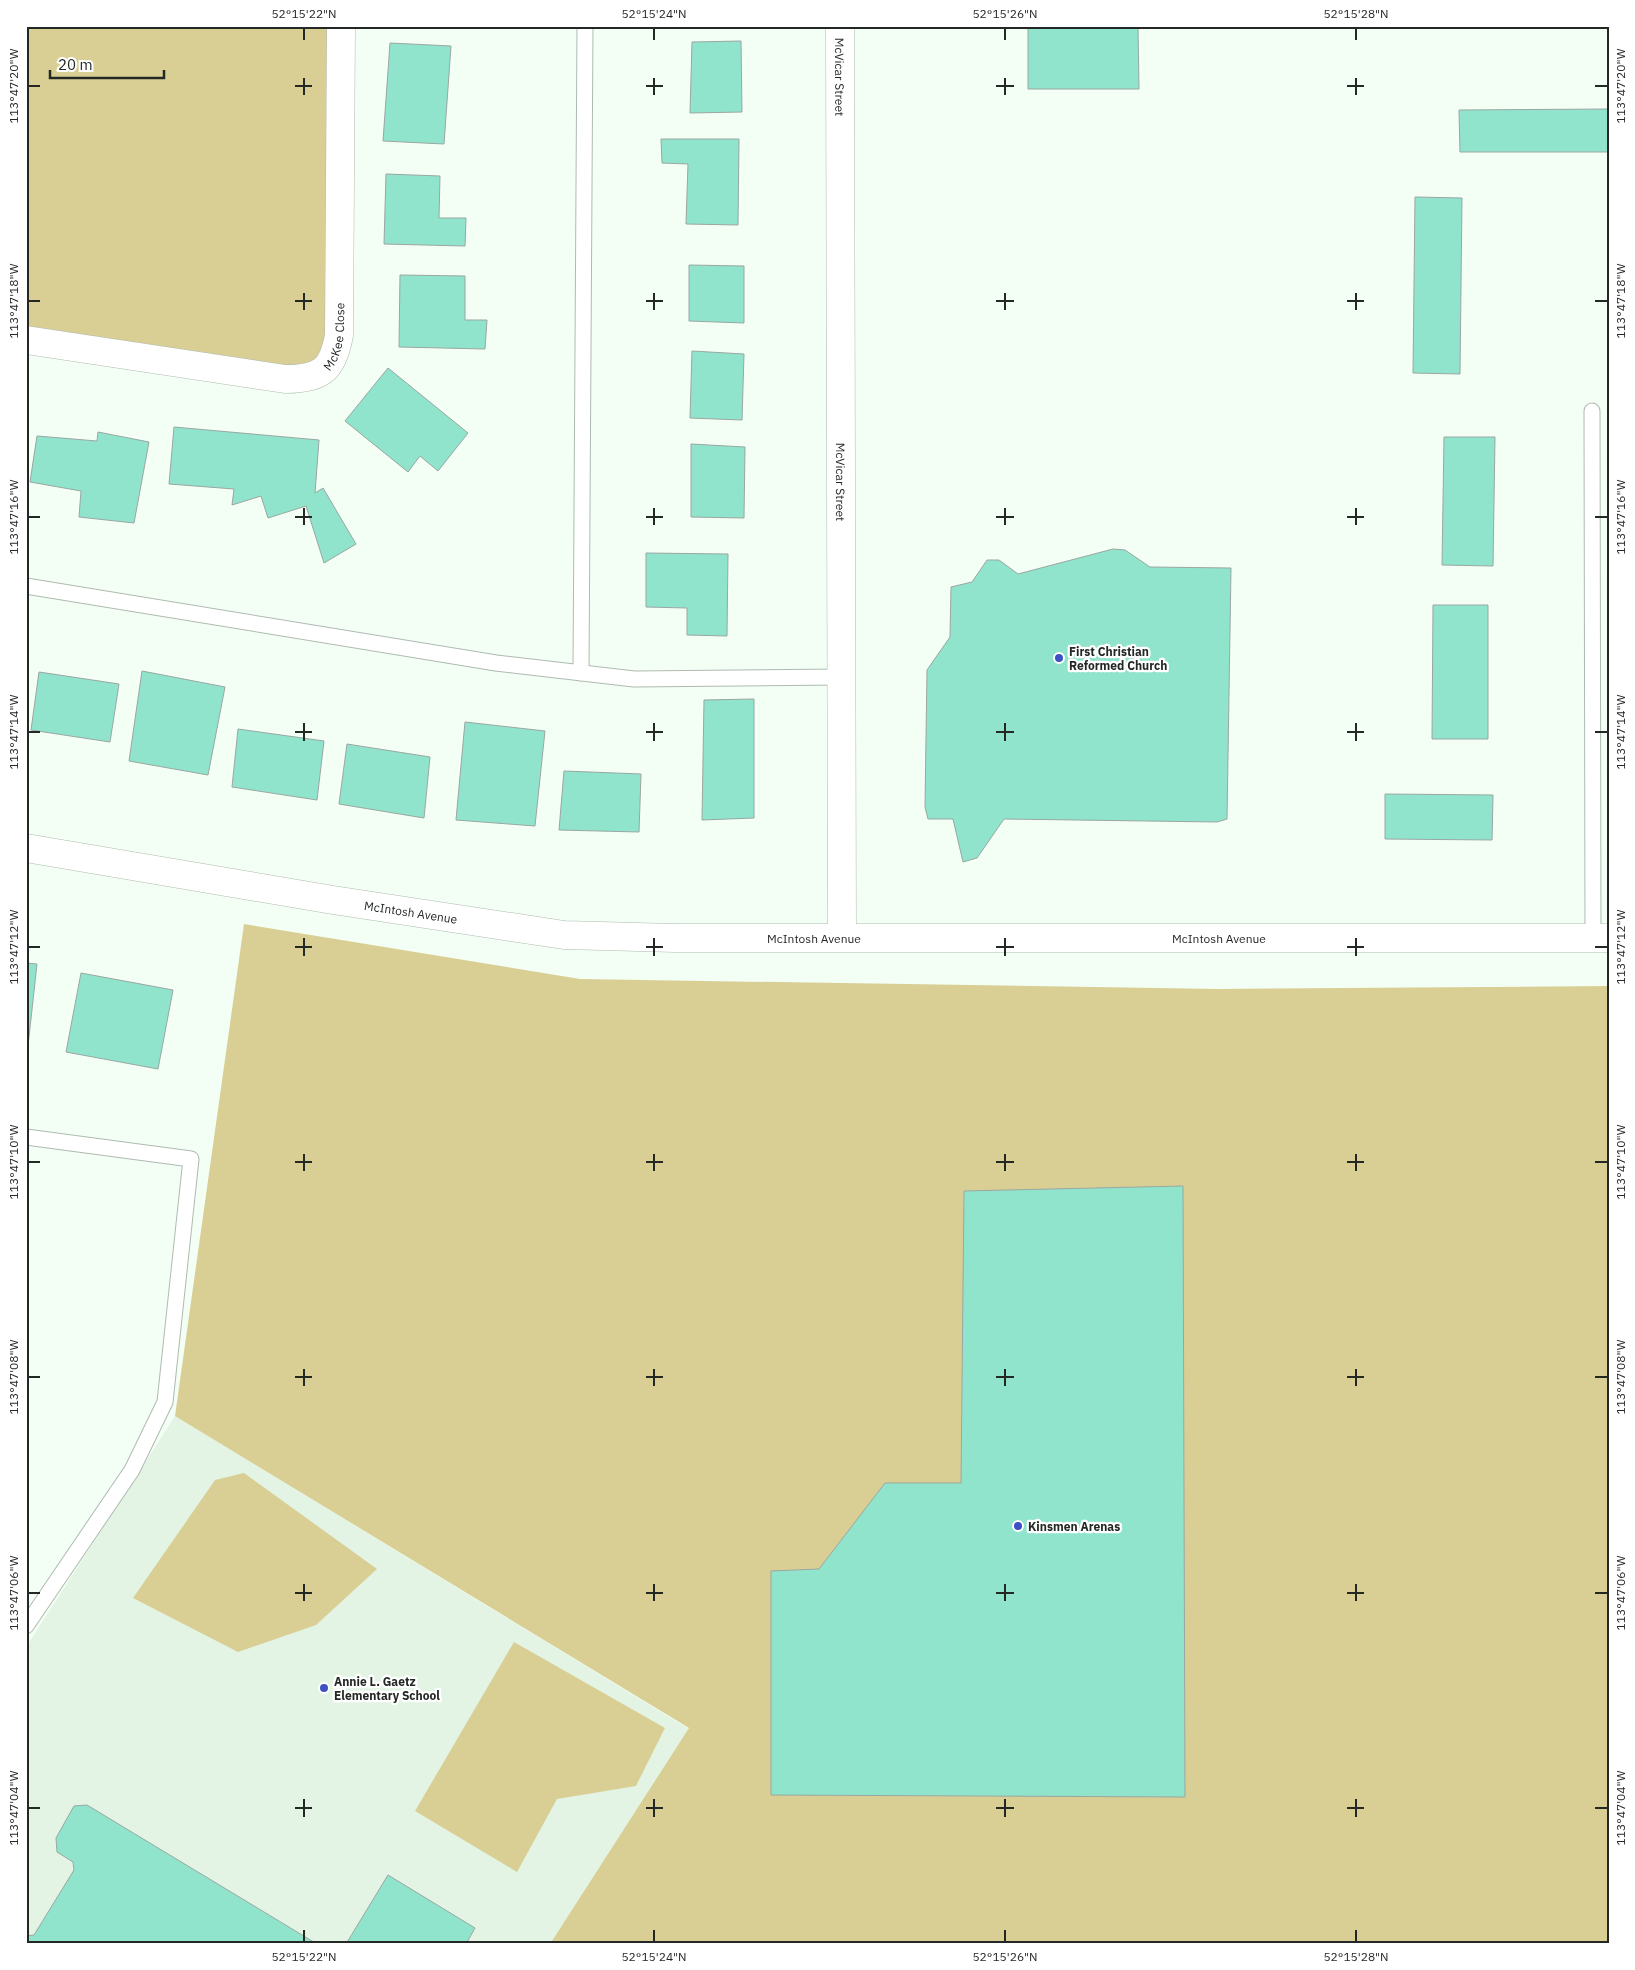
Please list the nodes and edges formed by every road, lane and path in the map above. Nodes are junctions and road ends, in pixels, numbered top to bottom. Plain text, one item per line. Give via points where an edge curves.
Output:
1 (341, 26) edge
2 (584, 26) edge
3 (840, 26) edge
4 (26, 340) edge
5 (1592, 411) dead end
6 (26, 586) edge
7 (581, 673) junction
8 (842, 677) junction
9 (26, 848) edge
10 (842, 937) junction
11 (1601, 938) edge
12 (26, 1137) edge
13 (26, 1626) edge

1 - 4 street, McKee Close via 339,334 331,363 321,374 303,380 285,380
2 - 7 lane
3 - 8 street, McVicar Street
5 - 11 lane
6 - 7 lane via 496,663
7 - 8 lane via 634,679
8 - 10 street, McVicar Street
9 - 10 street, McIntosh Avenue via 333,900 564,934 675,938
10 - 11 street, McIntosh Avenue
12 - 13 lane via 191,1159 165,1402 132,1470

